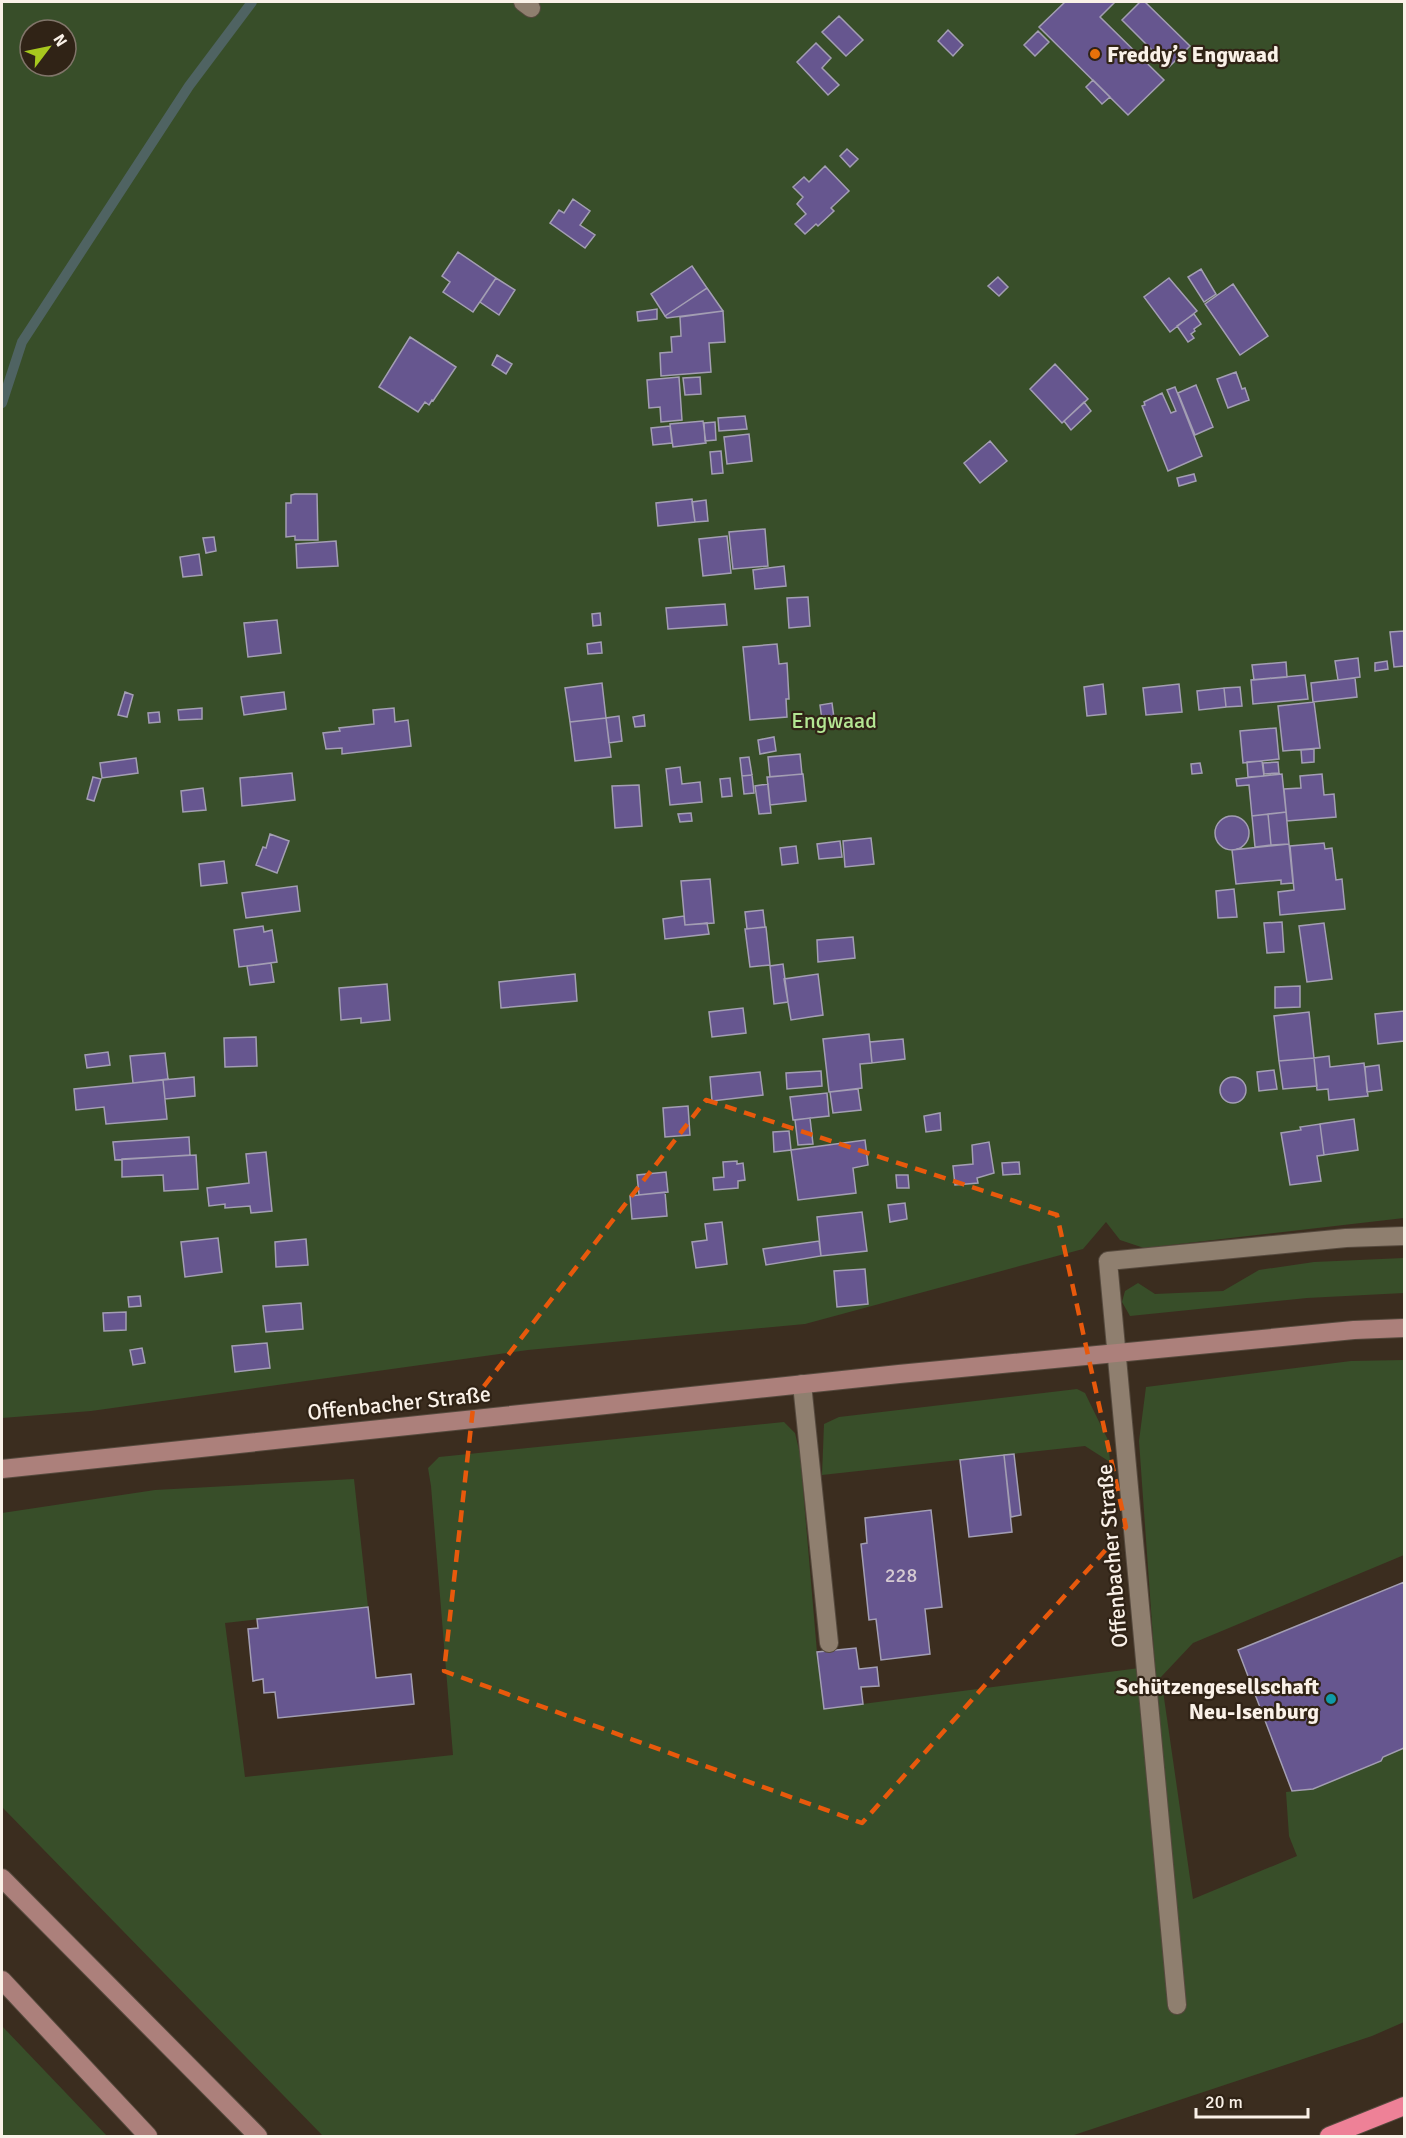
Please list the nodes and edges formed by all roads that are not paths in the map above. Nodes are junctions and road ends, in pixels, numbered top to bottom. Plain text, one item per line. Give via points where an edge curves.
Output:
1 (1404, 1236) edge
2 (1404, 1328) edge
3 (1118, 1353) junction
4 (802, 1384) junction
5 (2, 1469) edge
6 (829, 1643) dead end
7 (2, 1878) edge
8 (2, 1980) edge
9 (1177, 2005) dead end
10 (1404, 2106) edge
11 (148, 2136) edge
12 (258, 2136) edge
13 (1329, 2136) edge

1 - 3 lane via 1108,1261
2 - 3 main road, Offenbacher Straße
3 - 4 main road, Offenbacher Straße
3 - 9 lane, Offenbacher Straße
4 - 5 main road, Offenbacher Straße
4 - 6 lane
7 - 12 main road
8 - 11 main road
10 - 13 highway

